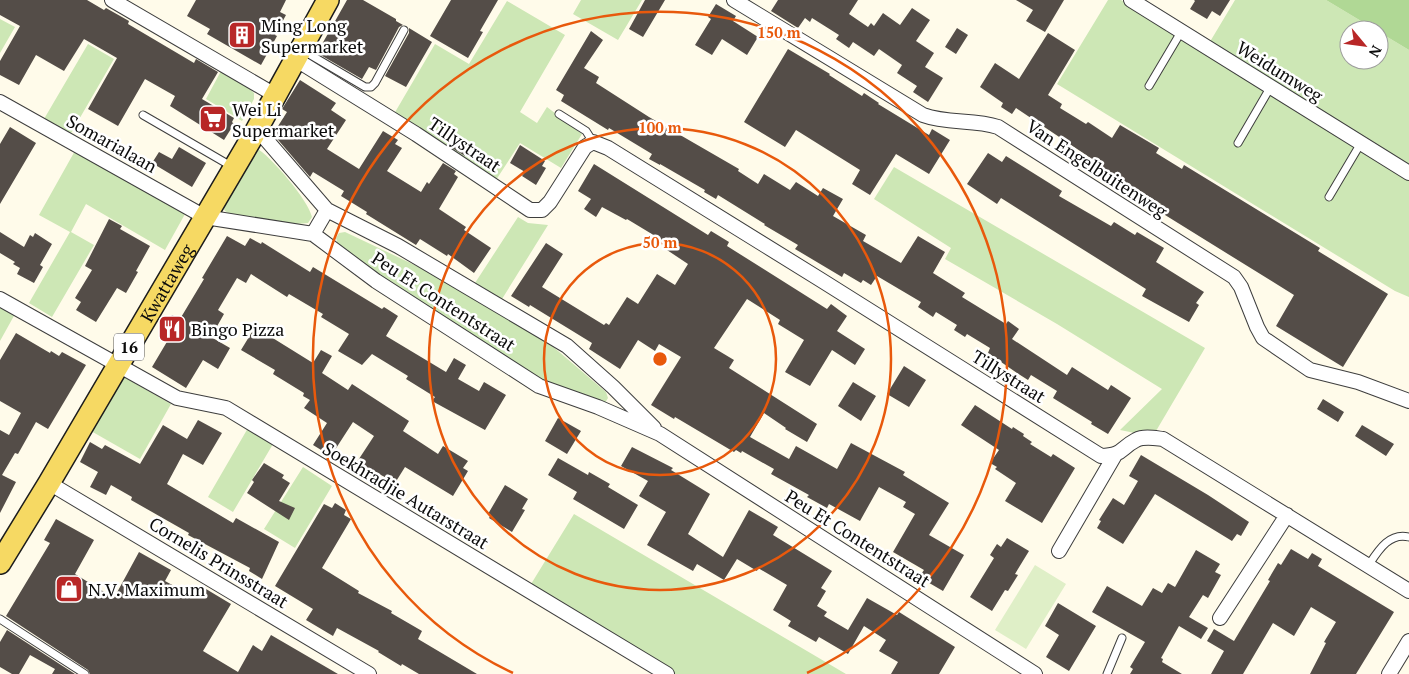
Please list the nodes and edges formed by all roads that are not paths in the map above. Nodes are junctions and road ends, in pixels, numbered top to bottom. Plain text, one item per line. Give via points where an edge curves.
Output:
1 (112, 0) edge
2 (328, 0) edge
3 (734, 0) edge
4 (1131, 0) edge
5 (404, 30) dead end
6 (1181, 32) junction
7 (298, 54) junction
8 (1149, 86) dead end
9 (1270, 88) junction
10 (275, 95) junction
11 (0, 102) edge
12 (559, 114) dead end
13 (142, 115) dead end
14 (257, 129) junction
15 (593, 142) junction
16 (1238, 143) dead end
17 (1361, 143) junction
18 (234, 168) junction
19 (1409, 173) edge
20 (1329, 197) dead end
21 (327, 210) junction
22 (205, 217) junction
23 (313, 234) junction
24 (0, 298) edge
25 (118, 366) junction
26 (1409, 401) edge
27 (660, 434) junction
28 (1115, 455) junction
29 (49, 483) junction
30 (1287, 515) junction
31 (1409, 537) edge
32 (1059, 551) dead end
33 (0, 563) edge
34 (1368, 566) junction
35 (1409, 591) edge
36 (1220, 618) dead end
37 (0, 619) edge
38 (1122, 638) dead end
39 (1409, 641) edge
40 (85, 674) edge
41 (369, 674) edge
42 (667, 674) edge
43 (1035, 674) edge
44 (1107, 674) edge
45 (1390, 674) edge

1 - 10 street
2 - 7 main road, Kwattaweg / 16
3 - 26 street, Van Engelbuitenweg via 923,115 998,127 1234,277 1263,338 1310,370 1358,382
4 - 6 street, Weidumweg
5 - 7 lane via 371,87
6 - 8 lane
6 - 9 street, Weidumweg
7 - 10 main road, Kwattaweg / 16
7 - 15 street, Tillystraat via 530,210 542,210 550,202 585,147
9 - 16 lane
9 - 17 street, Weidumweg
10 - 14 main road, Kwattaweg / 16
11 - 22 street, Somarialaan
12 - 15 lane, Tillystraat via 586,131
13 - 18 lane
14 - 18 main road, Kwattaweg / 16
14 - 21 street, Peu Et Contentstraat
15 - 28 street, Tillystraat via 608,148 805,269 1101,456
17 - 19 street, Weidumweg
17 - 20 lane
18 - 22 main road, Kwattaweg / 16
21 - 23 street
21 - 27 street, Peu Et Contentstraat via 406,251 567,346
22 - 23 street, Peu Et Contentstraat
22 - 25 main road, Kwattaweg / 16
23 - 27 street, Peu Et Contentstraat via 376,281 539,386
24 - 25 street, Soekhradjie Autarstraat
25 - 29 main road, Kwattaweg / 16
25 - 42 street, Soekhradjie Autarstraat via 177,398 226,408
27 - 43 street, Peu Et Contentstraat
28 - 30 street via 1136,440 1149,437 1163,439
28 - 32 street
29 - 33 main road, Kwattaweg / 16
29 - 41 street, Cornelis Prinsstraat
30 - 34 street
30 - 36 street
31 - 34 lane via 1401,535 1389,540
34 - 35 street
37 - 40 lane
38 - 44 lane
39 - 45 street

